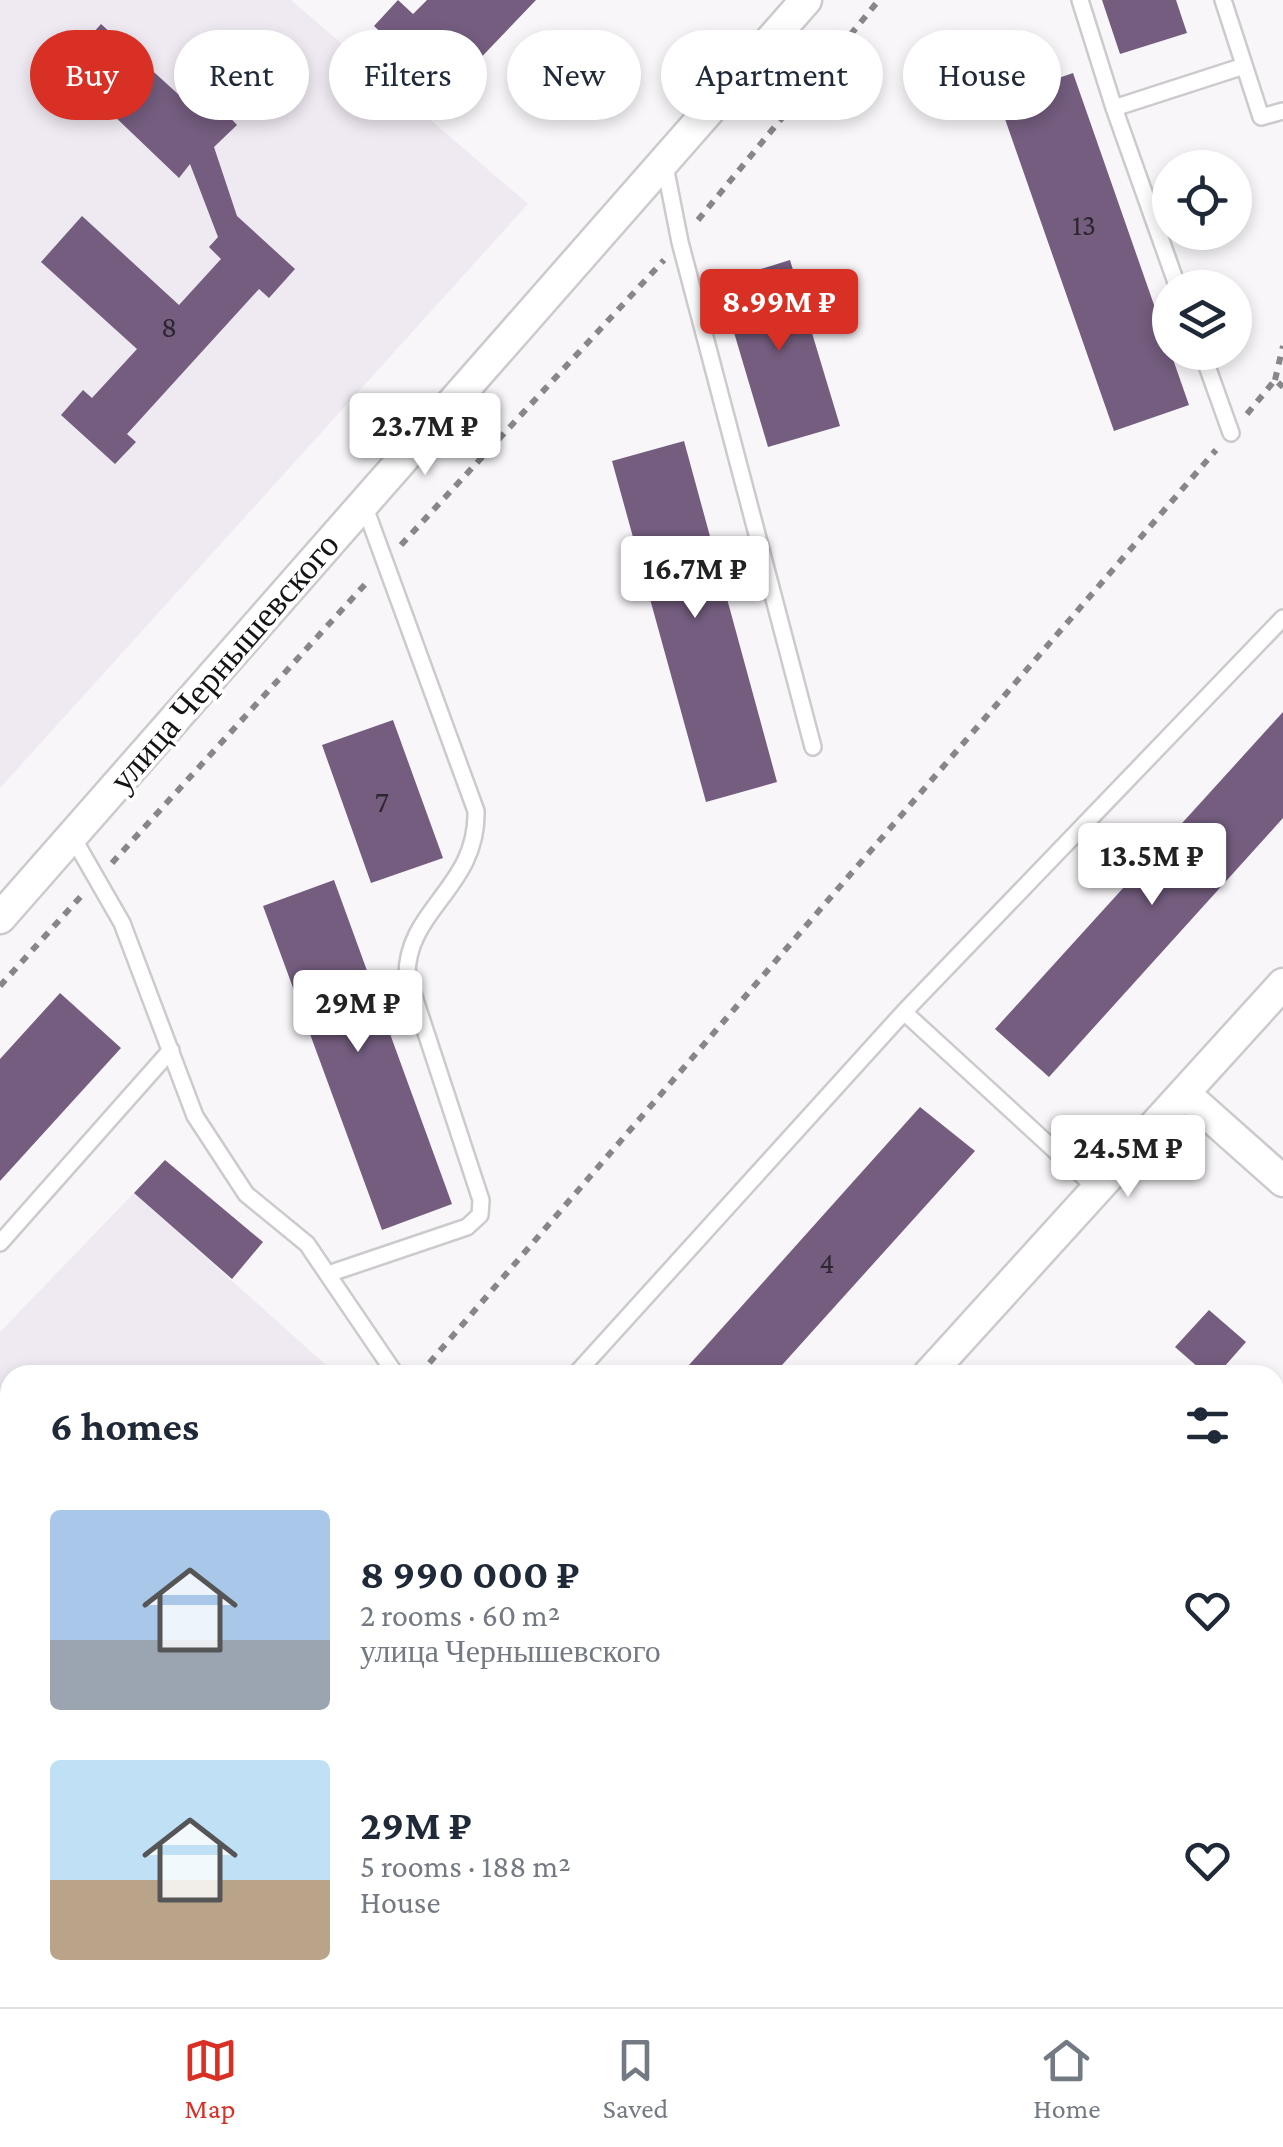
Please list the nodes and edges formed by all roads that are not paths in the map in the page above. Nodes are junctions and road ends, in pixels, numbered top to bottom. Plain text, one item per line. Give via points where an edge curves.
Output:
1 (806, 0) edge
2 (1080, 0) edge
3 (1223, 0) edge
4 (1244, 66) junction
5 (1114, 108) junction
6 (1283, 111) edge
7 (664, 161) junction
8 (1172, 270) edge
9 (1208, 370) edge
10 (1231, 433) road end
11 (363, 502) junction
12 (1283, 618) edge
13 (813, 747) dead end
14 (72, 836) junction
15 (0, 918) edge
16 (1283, 984) edge
17 (904, 1012) junction
18 (171, 1050) junction
19 (1184, 1093) junction
20 (1283, 1181) edge
21 (1097, 1189) junction
22 (0, 1243) edge
23 (328, 1274) junction
24 (389, 1365) edge
25 (584, 1365) edge
26 (937, 1365) edge

1 - 7 street, улица Чернышевского
2 - 5 lane
3 - 4 lane
4 - 5 lane
4 - 6 lane via 1261,117
5 - 8 lane
7 - 11 street, улица Чернышевского
7 - 13 lane
9 - 10 lane
11 - 14 street, улица Чернышевского
11 - 23 lane via 476,811 477,839 467,864 416,936 407,964 481,1200 480,1215 467,1227
12 - 17 lane
14 - 15 street, улица Чернышевского
14 - 18 lane via 122,923
16 - 19 street
17 - 21 lane
17 - 25 lane
18 - 22 lane
18 - 23 lane via 195,1116 246,1194 307,1244
19 - 20 street
19 - 21 street
21 - 26 street
23 - 24 lane

